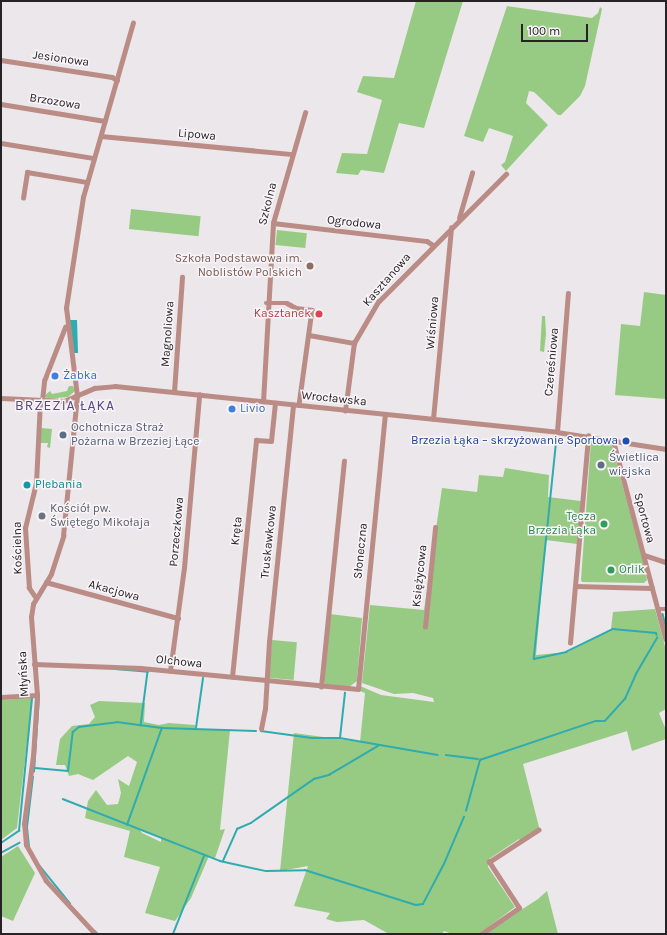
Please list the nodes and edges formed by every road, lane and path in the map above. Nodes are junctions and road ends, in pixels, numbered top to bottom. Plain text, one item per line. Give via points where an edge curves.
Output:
1 (133, 23) dead end
2 (1, 60) edge
3 (117, 80) junction
4 (1, 104) edge
5 (305, 113) dead end
6 (105, 121) junction
7 (100, 136) junction
8 (1, 143) edge
9 (292, 154) junction
10 (94, 158) junction
11 (472, 173) dead end
12 (506, 174) dead end
13 (87, 182) junction
14 (23, 198) dead end
15 (459, 220) junction
16 (273, 223) junction
17 (451, 228) junction
18 (433, 245) junction
19 (182, 277) dead end
20 (568, 293) dead end
21 (266, 303) junction
22 (66, 325) junction
23 (309, 335) junction
24 (354, 343) junction
25 (174, 392) junction
26 (200, 395) junction
27 (77, 396) junction
28 (1, 398) edge
29 (41, 401) junction
30 (263, 402) junction
31 (276, 403) junction
32 (293, 405) junction
33 (299, 406) junction
34 (345, 411) junction
35 (385, 415) junction
36 (433, 419) junction
37 (557, 432) junction
38 (588, 436) junction
39 (613, 439) junction
40 (666, 449) edge
41 (344, 461) dead end
42 (435, 528) dead end
43 (644, 555) junction
44 (666, 562) edge
45 (46, 582) junction
46 (575, 586) junction
47 (652, 588) junction
48 (35, 597) junction
49 (658, 609) junction
50 (666, 609) edge
51 (178, 618) junction
52 (425, 626) dead end
53 (666, 639) edge
54 (570, 643) dead end
55 (34, 664) junction
56 (170, 671) junction
57 (232, 677) junction
58 (266, 682) junction
59 (321, 687) junction
60 (358, 689) joint
61 (37, 695) junction
62 (1, 697) edge
63 (261, 729) dead end
64 (538, 830) dead end
65 (94, 934) edge
66 (481, 934) edge

1 - 3 street
2 - 3 street, Jesionowa via 112,77
3 - 6 street
4 - 6 street, Brzozowa
5 - 9 street, Szkolna
6 - 7 street
7 - 9 street, Lipowa
7 - 10 street
8 - 10 street
9 - 16 street, Szkolna
10 - 13 street
11 - 15 street
12 - 15 street, Kasztanowa
13 - 14 street via 28,172
13 - 22 street via 68,291
15 - 17 street, Kasztanowa
16 - 18 street, Ogrodowa via 427,241
16 - 21 street, Szkolna
17 - 18 street, Kasztanowa
17 - 36 street, Wiśniowa
18 - 24 street, Kasztanowa via 378,302
19 - 25 street, Magnoliowa
20 - 37 street, Czereśniowa
21 - 23 street via 286,303 296,308 312,310
21 - 30 street, Szkolna
22 - 27 street
22 - 29 street via 44,380
23 - 24 street
23 - 33 street
24 - 34 street, Kasztanowa
25 - 26 street, Wrocławska
25 - 27 street, Wrocławska via 110,386 94,388
26 - 30 street, Wrocławska
26 - 51 street, Porzeczkowa
27 - 29 street, Wrocławska via 64,400
27 - 45 street, Młyńska via 63,536 52,574
28 - 29 street, Wrocławska
29 - 48 street, Kościelna via 36,483 26,528 29,588
30 - 31 street, Wrocławska
31 - 32 street, Wrocławska
31 - 57 street, Kręta via 271,441 256,440
32 - 33 street, Wrocławska
32 - 58 street, Truskawkowa
33 - 34 street, Wrocławska
34 - 35 street, Wrocławska
35 - 36 street, Wrocławska
35 - 60 street, Słoneczna
36 - 37 street, Wrocławska
37 - 38 street, Wrocławska
38 - 39 street, Wrocławska
38 - 46 street
39 - 40 street, Wrocławska
39 - 43 street, Sportowa
41 - 59 street
42 - 52 street, Księżycowa
43 - 44 street, Sportowa
43 - 47 street, Sportowa
45 - 48 street, Młyńska
45 - 51 street, Akacjowa
46 - 47 street
46 - 54 street
47 - 49 street, Sportowa
48 - 55 street, Młyńska via 31,617
49 - 50 street
49 - 53 street, Sportowa
51 - 56 street, Porzeczkowa
55 - 56 street, Olchowa via 86,664
55 - 61 street, Młyńska
56 - 57 street, Olchowa
57 - 58 street, Olchowa
58 - 59 street, Olchowa
58 - 63 street, Truskawkowa
59 - 60 street, Olchowa
61 - 62 street
61 - 65 street, Młyńska via 33,756 24,824 26,845 46,881
64 - 66 street via 489,862 519,908

